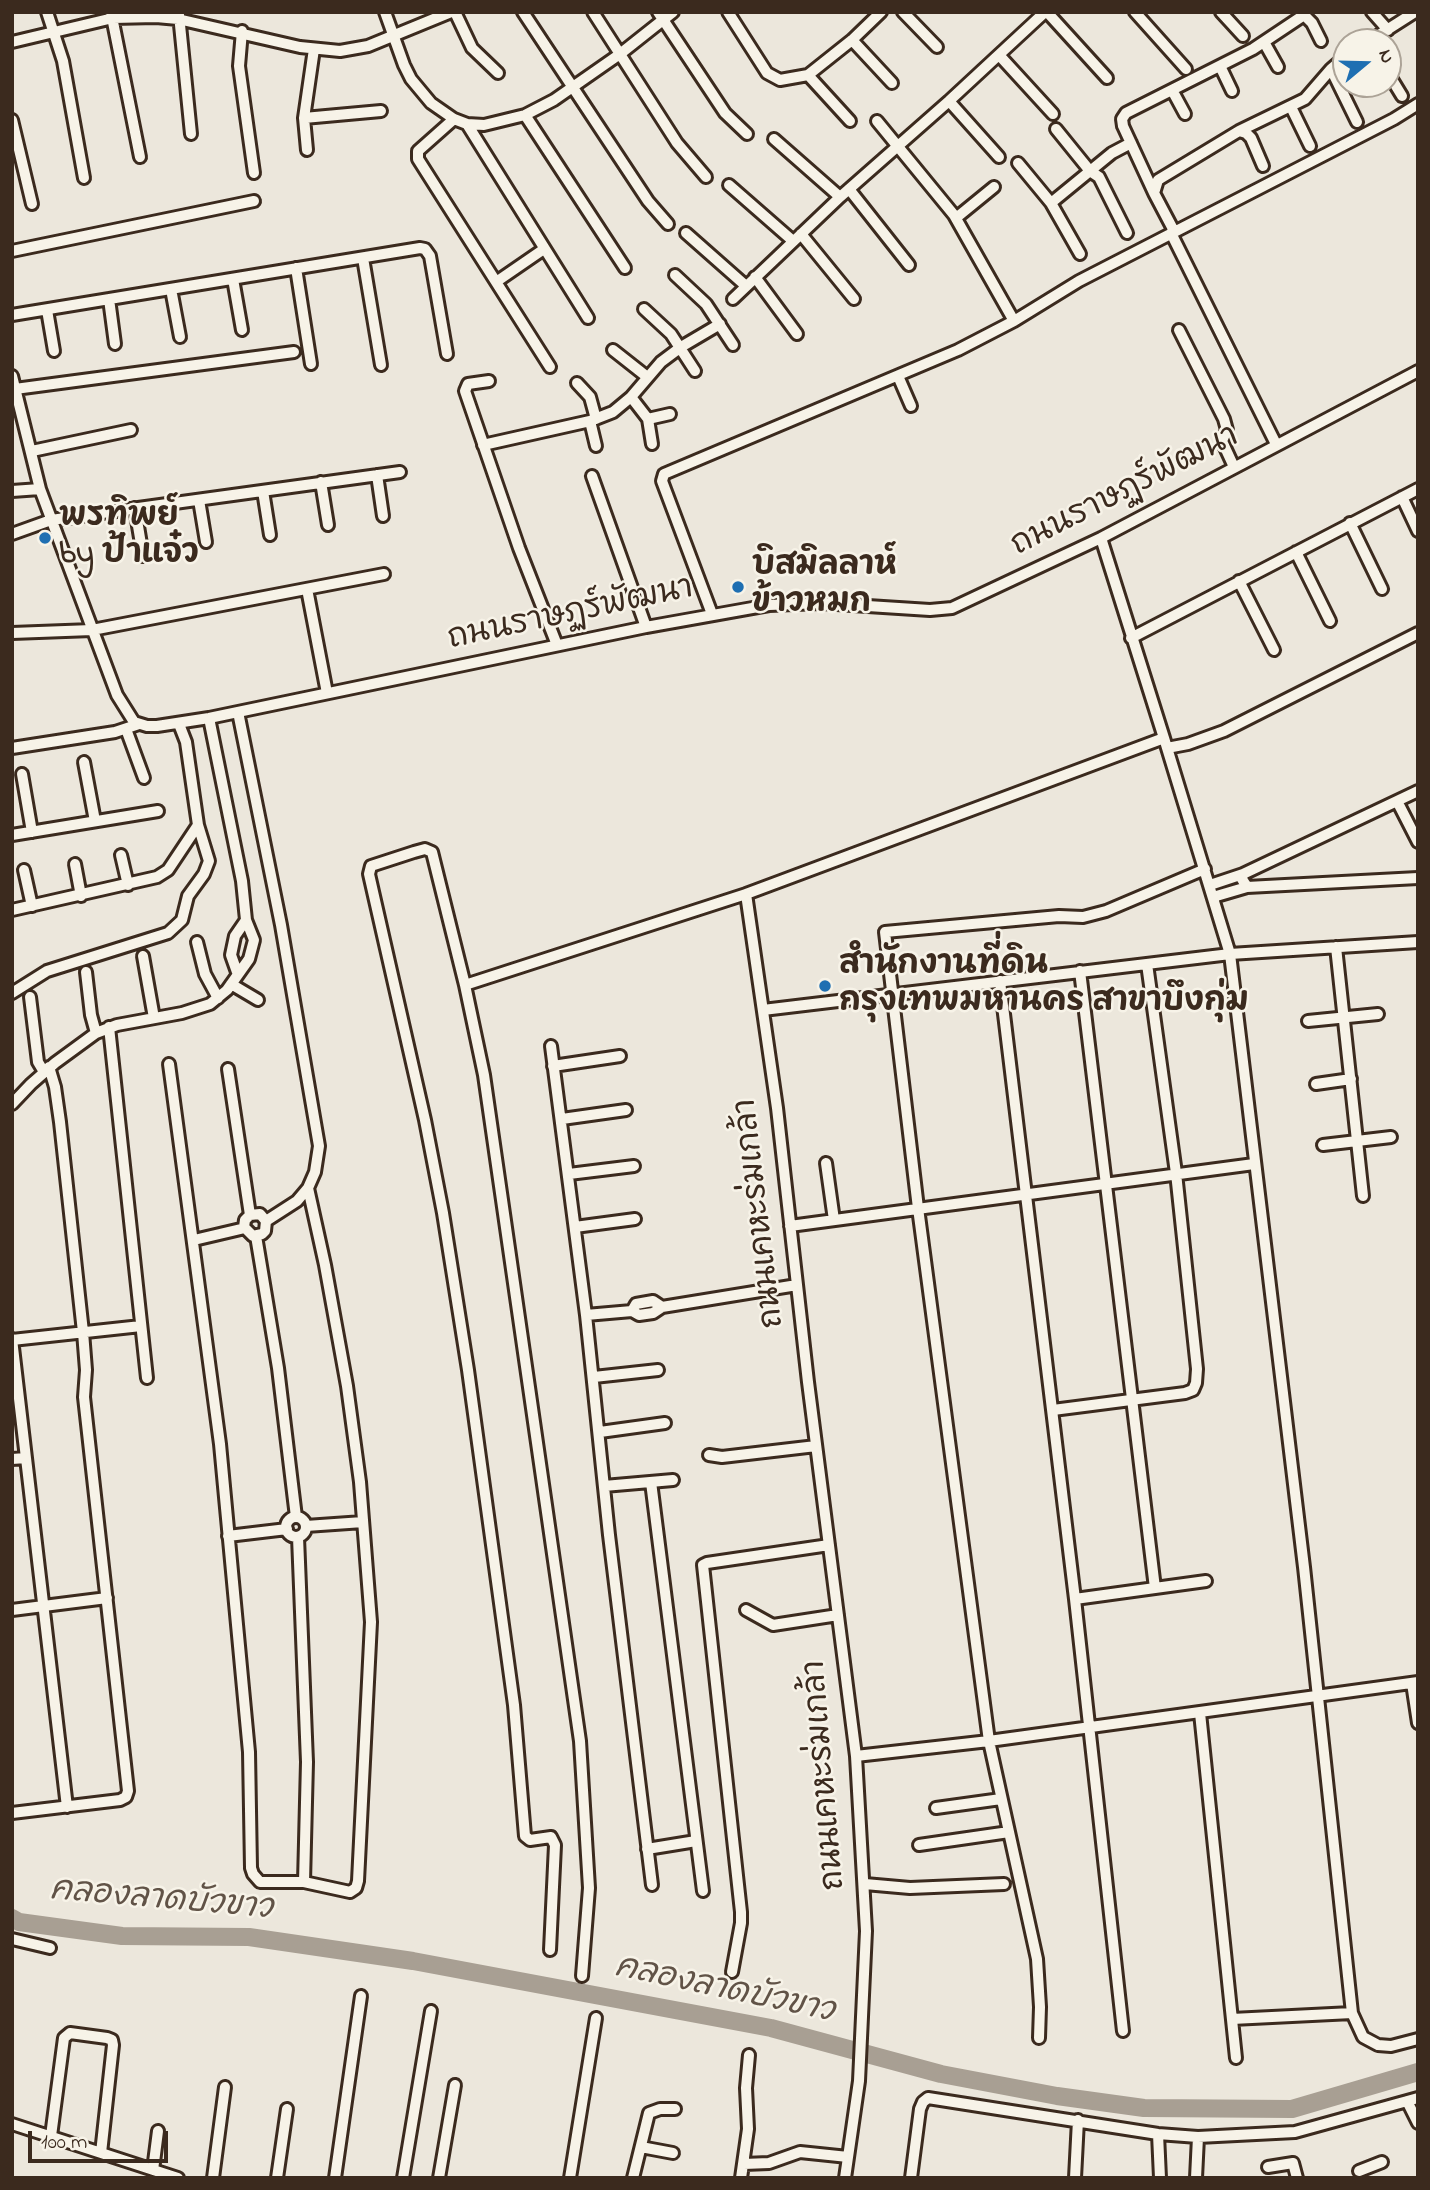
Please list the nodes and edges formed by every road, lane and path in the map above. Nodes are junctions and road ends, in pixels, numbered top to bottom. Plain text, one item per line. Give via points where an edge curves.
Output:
1 (47, 12) edge
2 (385, 12) edge
3 (453, 12) edge
4 (523, 12) edge
5 (593, 12) edge
6 (673, 12) edge
7 (728, 12) edge
8 (881, 12) edge
9 (903, 12) edge
10 (1046, 12) edge
11 (1135, 12) edge
12 (1221, 12) edge
13 (1372, 12) edge
14 (1303, 14) edge
15 (112, 15) edge
16 (179, 16) edge
17 (1415, 16) edge
18 (661, 17) edge
19 (1386, 28) edge
20 (1392, 28) edge
21 (54, 31) junction
22 (242, 33) junction
23 (1243, 36) dead end
24 (392, 37) junction
25 (852, 40) junction
26 (1264, 41) junction
27 (1321, 41) dead end
28 (12, 42) edge
29 (937, 47) dead end
30 (314, 49) junction
31 (620, 54) junction
32 (999, 55) junction
33 (1220, 66) junction
34 (1278, 67) dead end
35 (1186, 69) dead end
36 (1331, 69) joint
37 (498, 73) dead end
38 (808, 75) junction
39 (1107, 78) dead end
40 (892, 83) dead end
41 (573, 87) junction
42 (1172, 90) junction
43 (1232, 91) dead end
44 (949, 101) junction
45 (1418, 104) edge
46 (1292, 107) junction
47 (382, 111) dead end
48 (1053, 114) dead end
49 (1185, 114) dead end
50 (525, 115) junction
51 (304, 118) junction
52 (12, 120) edge
53 (454, 120) junction
54 (850, 121) dead end
55 (877, 121) dead end
56 (1357, 122) dead end
57 (467, 124) junction
58 (1056, 129) dead end
59 (1239, 131) junction
60 (191, 134) dead end
61 (747, 134) dead end
62 (774, 139) dead end
63 (1131, 143) junction
64 (898, 145) junction
65 (1310, 146) dead end
66 (306, 150) dead end
67 (140, 157) dead end
68 (999, 158) dead end
69 (1018, 163) dead end
70 (1264, 166) dead end
71 (1090, 171) junction
72 (254, 173) dead end
73 (706, 177) dead end
74 (84, 178) dead end
75 (729, 185) dead end
76 (994, 187) dead end
77 (845, 193) junction
78 (1154, 193) junction
79 (254, 201) dead end
80 (1051, 203) junction
81 (32, 204) dead end
82 (956, 218) junction
83 (668, 224) dead end
84 (1173, 232) junction
85 (686, 233) dead end
86 (1127, 233) dead end
87 (797, 237) junction
88 (544, 249) junction
89 (12, 251) edge
90 (1080, 254) dead end
91 (363, 258) junction
92 (909, 265) dead end
93 (296, 268) junction
94 (625, 268) dead end
95 (675, 275) dead end
96 (755, 277) junction
97 (233, 279) junction
98 (496, 282) junction
99 (746, 286) junction
100 (171, 289) junction
101 (109, 299) junction
102 (733, 299) dead end
103 (854, 299) dead end
104 (644, 309) dead end
105 (47, 310) junction
106 (12, 315) edge
107 (588, 318) dead end
108 (1014, 321) junction
109 (720, 324) junction
110 (242, 330) dead end
111 (1179, 330) dead end
112 (797, 334) dead end
113 (180, 337) dead end
114 (115, 344) dead end
115 (733, 345) dead end
116 (681, 346) junction
117 (613, 350) dead end
118 (54, 351) dead end
119 (294, 352) dead end
120 (447, 354) dead end
121 (311, 364) dead end
122 (381, 365) dead end
123 (550, 366) dead end
124 (695, 371) dead end
125 (1418, 371) edge
126 (12, 376) edge
127 (646, 376) junction
128 (898, 376) junction
129 (489, 381) dead end
130 (577, 383) dead end
131 (15, 389) junction
132 (631, 397) junction
133 (911, 406) dead end
134 (670, 414) dead end
135 (648, 419) junction
136 (593, 420) junction
137 (131, 430) dead end
138 (652, 443) dead end
139 (1276, 444) junction
140 (483, 445) junction
141 (596, 446) dead end
142 (32, 451) junction
143 (1234, 467) junction
144 (400, 472) dead end
145 (377, 475) junction
146 (592, 475) dead end
147 (320, 482) junction
148 (40, 489) junction
149 (1418, 489) edge
150 (12, 491) edge
151 (263, 491) junction
152 (1402, 497) junction
153 (199, 500) junction
154 (135, 509) junction
155 (383, 516) dead end
156 (51, 520) junction
157 (1350, 523) junction
158 (328, 525) dead end
159 (1418, 531) edge
160 (12, 534) edge
161 (270, 535) dead end
162 (1101, 538) junction
163 (205, 542) dead end
164 (1296, 552) junction
165 (143, 556) dead end
166 (384, 573) dead end
167 (1239, 581) junction
168 (307, 589) junction
169 (1382, 589) dead end
170 (712, 614) junction
171 (1330, 621) dead end
172 (646, 627) junction
173 (92, 630) junction
174 (12, 633) edge
175 (1418, 633) edge
176 (1131, 638) junction
177 (557, 645) junction
178 (1274, 650) dead end
179 (327, 693) junction
180 (238, 712) junction
181 (209, 718) junction
182 (139, 724) junction
183 (178, 724) junction
184 (126, 729) junction
185 (1165, 743) junction
186 (12, 748) edge
187 (85, 762) dead end
188 (22, 774) dead end
189 (144, 778) dead end
190 (1418, 791) edge
191 (1397, 801) junction
192 (158, 811) dead end
193 (95, 821) junction
194 (198, 825) junction
195 (32, 832) junction
196 (12, 835) edge
197 (1418, 842) edge
198 (121, 855) dead end
199 (75, 864) dead end
200 (1205, 869) junction
201 (24, 870) dead end
202 (1243, 874) junction
203 (1418, 878) edge
204 (128, 885) junction
205 (1247, 887) junction
206 (1212, 891) junction
207 (746, 894) junction
208 (81, 896) junction
209 (32, 906) junction
210 (12, 909) edge
211 (246, 920) junction
212 (197, 942) dead end
213 (1418, 942) edge
214 (1336, 947) junction
215 (1230, 954) junction
216 (143, 956) dead end
217 (1147, 964) junction
218 (1080, 971) junction
219 (86, 972) dead end
220 (237, 972) junction
221 (1000, 981) junction
222 (231, 984) junction
223 (465, 985) junction
224 (12, 993) edge
225 (892, 994) junction
226 (30, 997) dead end
227 (218, 998) junction
228 (258, 1000) dead end
229 (763, 1010) junction
230 (1378, 1014) dead end
231 (1344, 1017) junction
232 (154, 1018) junction
233 (1308, 1021) dead end
234 (109, 1027) junction
235 (96, 1033) junction
236 (551, 1046) dead end
237 (620, 1056) dead end
238 (169, 1064) dead end
239 (554, 1066) junction
240 (228, 1069) dead end
241 (47, 1070) junction
242 (1351, 1079) junction
243 (1316, 1084) dead end
244 (12, 1104) edge
245 (626, 1110) dead end
246 (562, 1119) junction
247 (1391, 1137) dead end
248 (1358, 1140) junction
249 (1323, 1145) dead end
250 (826, 1163) dead end
251 (1254, 1164) junction
252 (634, 1166) dead end
253 (1176, 1173) junction
254 (569, 1174) junction
255 (1105, 1183) junction
256 (307, 1188) junction
257 (1026, 1193) junction
258 (1363, 1196) dead end
259 (918, 1208) junction
260 (250, 1215) junction
261 (635, 1219) dead end
262 (834, 1220) junction
263 (266, 1221) junction
264 (790, 1226) junction
265 (575, 1227) junction
266 (245, 1228) junction
267 (256, 1236) junction
268 (194, 1240) junction
269 (797, 1285) junction
270 (586, 1315) junction
271 (141, 1326) junction
272 (83, 1332) junction
273 (12, 1339) edge
274 (658, 1370) dead end
275 (594, 1377) junction
276 (147, 1378) dead end
277 (1131, 1401) junction
278 (1053, 1410) junction
279 (665, 1423) dead end
280 (600, 1432) junction
281 (816, 1446) junction
282 (709, 1455) dead end
283 (26, 1458) junction
284 (12, 1459) edge
285 (673, 1480) dead end
286 (651, 1482) junction
287 (604, 1486) junction
288 (296, 1517) junction
289 (363, 1522) junction
290 (306, 1526) junction
291 (287, 1529) junction
292 (228, 1536) junction
293 (298, 1537) junction
294 (829, 1545) junction
295 (1206, 1581) dead end
296 (1155, 1588) junction
297 (107, 1598) junction
298 (1075, 1599) junction
299 (44, 1606) junction
300 (12, 1610) edge
301 (746, 1610) dead end
302 (838, 1615) junction
303 (1415, 1683) edge
304 (1317, 1696) junction
305 (1200, 1713) junction
306 (1418, 1723) edge
307 (1090, 1727) junction
308 (989, 1741) junction
309 (856, 1756) junction
310 (1002, 1799) junction
311 (67, 1807) junction
312 (936, 1808) dead end
313 (12, 1813) edge
314 (1009, 1832) junction
315 (696, 1841) junction
316 (919, 1845) dead end
317 (647, 1849) junction
318 (304, 1882) junction
319 (865, 1884) junction
320 (1004, 1884) dead end
321 (652, 1885) dead end
322 (703, 1891) dead end
323 (12, 1939) edge
324 (50, 1948) dead end
325 (550, 1950) dead end
326 (732, 1972) dead end
327 (582, 1976) dead end
328 (361, 1996) dead end
329 (431, 2011) dead end
330 (1352, 2013) junction
331 (596, 2018) dead end
332 (1232, 2019) junction
333 (1123, 2031) dead end
334 (1039, 2038) dead end
335 (1418, 2039) edge
336 (749, 2055) dead end
337 (1236, 2057) dead end
338 (455, 2085) dead end
339 (225, 2087) dead end
340 (1412, 2100) edge
341 (287, 2109) dead end
342 (675, 2109) dead end
343 (1078, 2120) junction
344 (1418, 2123) edge
345 (12, 2124) edge
346 (158, 2132) dead end
347 (1158, 2134) junction
348 (51, 2136) junction
349 (1198, 2137) junction
350 (641, 2147) junction
351 (673, 2152) dead end
352 (102, 2153) junction
353 (848, 2157) junction
354 (744, 2164) junction
355 (1268, 2167) dead end
356 (153, 2170) junction
357 (1359, 2171) dead end
358 (178, 2178) edge
359 (213, 2178) edge
360 (277, 2178) edge
361 (335, 2178) edge
362 (403, 2178) edge
363 (439, 2178) edge
364 (570, 2178) edge
365 (634, 2178) edge
366 (741, 2178) edge
367 (845, 2178) edge
368 (911, 2178) edge
369 (1075, 2178) edge
370 (1160, 2178) edge
371 (1196, 2178) edge
372 (1297, 2178) edge
373 (1377, 2178) edge

1 - 21 street
2 - 24 street
3 - 24 street
3 - 37 street via 472,48
4 - 41 street
5 - 31 street
6 - 18 street
7 - 38 street via 767,73 780,80
8 - 25 street
9 - 29 street
10 - 32 street
10 - 39 street
11 - 35 street
12 - 23 street
13 - 19 street
14 - 26 street
14 - 27 street
15 - 16 street
15 - 21 street
15 - 67 street
16 - 22 street
16 - 60 street
17 - 20 street
18 - 31 street
18 - 61 street via 725,113
21 - 28 street
21 - 74 street
22 - 30 street
22 - 72 street via 239,66
24 - 30 street via 351,50
24 - 53 street via 411,79 431,103
25 - 38 street
25 - 40 street
26 - 33 street
26 - 34 street
30 - 51 street
31 - 41 street
31 - 73 street via 677,143
32 - 44 street
32 - 48 street
33 - 42 street
33 - 43 street
36 - 46 street
36 - 56 street
38 - 54 street
41 - 50 street
41 - 83 street
42 - 49 street
42 - 63 street via 1126,113 1123,126
44 - 64 street
44 - 68 street
45 - 84 street
46 - 59 street
46 - 65 street
47 - 51 street
50 - 57 street via 498,123
50 - 94 street
51 - 66 street
52 - 81 street
53 - 57 street
53 - 98 street via 417,155
55 - 64 street
57 - 88 street
58 - 71 street
59 - 70 street via 1251,138
59 - 78 street via 1158,180
62 - 77 street
63 - 71 street
63 - 78 street
64 - 77 street
64 - 82 street
69 - 80 street
71 - 80 street
71 - 86 street via 1099,177
75 - 87 street
76 - 82 street
77 - 87 street
77 - 92 street
78 - 84 street
79 - 89 street
80 - 90 street
82 - 108 street
84 - 108 street
84 - 139 street
85 - 99 street
87 - 96 street
87 - 103 street
88 - 98 street
88 - 107 street
91 - 93 street
91 - 120 street via 420,248 428,251
91 - 122 street
93 - 97 street
93 - 121 street
95 - 109 street via 701,298
96 - 99 street
96 - 112 street
97 - 100 street
97 - 110 street
98 - 123 street
99 - 102 street
100 - 101 street
100 - 113 street
101 - 105 street
101 - 114 street
104 - 116 street
105 - 106 street
105 - 118 street
108 - 128 street
109 - 115 street
109 - 116 street
111 - 143 street via 1224,419 1227,430 1222,441
116 - 124 street
116 - 127 street
117 - 127 street
119 - 131 street
125 - 139 street, ถนนราษฏร์พัฒนา
126 - 131 street
127 - 132 street
128 - 133 street
128 - 170 street via 663,476
129 - 140 street via 465,388
130 - 136 street via 590,397
131 - 142 street
132 - 135 street
132 - 136 street via 613,412
134 - 135 street
135 - 138 street
136 - 140 street
136 - 141 street
137 - 142 street
139 - 143 street, ถนนราษฏร์พัฒนา
140 - 177 street
142 - 148 street
143 - 162 street, ถนนราษฏร์พัฒนา
144 - 145 street
145 - 147 street
145 - 155 street
146 - 172 street
147 - 151 street
147 - 158 street
148 - 150 street
148 - 156 street
149 - 152 street
151 - 153 street
151 - 161 street
152 - 157 street
152 - 159 street
153 - 154 street
153 - 163 street
154 - 156 street
154 - 165 street
156 - 160 street
156 - 173 street
157 - 164 street
157 - 169 street
162 - 170 street, ถนนราษฏร์พัฒนา via 952,608 797,603
162 - 176 street
164 - 167 street
164 - 171 street
166 - 168 street
167 - 176 street
167 - 178 street
168 - 173 street
168 - 179 street
170 - 172 street, ถนนราษฏร์พัฒนา
172 - 177 street, ถนนราษฏร์พัฒนา
173 - 174 street
173 - 182 street via 117,695
175 - 185 street via 1224,730 1188,744
176 - 185 street
177 - 179 street, ถนนราษฏร์พัฒนา
179 - 180 street, ถนนราษฏร์พัฒนา
180 - 181 street, ถนนราษฏร์พัฒนา
180 - 256 street via 317,1132 318,1159
181 - 183 street, ถนนราษฏร์พัฒนา
181 - 211 street
182 - 183 street, ถนนราษฏร์พัฒนา
182 - 184 street
183 - 194 street via 186,743
184 - 186 street
184 - 189 street
185 - 200 street
185 - 207 street
187 - 193 street
188 - 195 street
190 - 191 street
191 - 197 street
191 - 202 street
192 - 193 street
193 - 195 street
194 - 204 street via 164,873
194 - 224 street via 207,851 207,869 188,897 176,928 47,971
195 - 196 street
198 - 204 street
199 - 208 street
200 - 206 street
200 - 225 street via 1083,917 885,932
201 - 209 street
202 - 205 street
202 - 206 street
203 - 205 street
204 - 208 street
205 - 206 street
206 - 215 street
207 - 223 street
207 - 229 street, ถนนเคหะร่มเกล้า
208 - 209 street
209 - 210 street
211 - 220 street via 235,936 231,955
211 - 220 street via 254,940 249,959
212 - 227 street via 205,974
213 - 214 street
214 - 215 street
214 - 231 street
215 - 217 street
215 - 251 street
216 - 232 street
217 - 218 street
217 - 253 street
218 - 221 street
218 - 255 street
219 - 235 street
220 - 222 street
221 - 225 street
221 - 257 street
222 - 227 street
222 - 228 street
223 - 325 street via 432,852 425,849 371,866 369,874 430,1146 468,1370 514,1705 525,1836 530,1840 551,1837 555,1845
223 - 327 street via 484,1075 580,1741 589,1888
225 - 229 street
225 - 259 street
226 - 241 street via 38,1062
227 - 232 street via 199,1009
229 - 264 street, ถนนเคหะร่มเกล้า
230 - 231 street
231 - 233 street
231 - 242 street
232 - 234 street
234 - 235 street
234 - 271 street
235 - 241 street
236 - 239 street
237 - 239 street
238 - 268 street
239 - 246 street
240 - 260 street
241 - 244 street
241 - 272 street via 58,1111
242 - 243 street
242 - 248 street
245 - 246 street
246 - 254 street
247 - 248 street
248 - 249 street
248 - 258 street
250 - 262 street
251 - 253 street
251 - 304 street
252 - 254 street
253 - 255 street
253 - 277 street via 1196,1383 1185,1393
254 - 265 street
255 - 257 street
255 - 277 street
256 - 263 street via 297,1201
256 - 289 street via 347,1387
257 - 259 street
257 - 278 street
259 - 262 street
259 - 308 street
260 - 263 street via 260,1214
260 - 266 street
261 - 265 street
262 - 264 street
263 - 267 street via 265,1231
264 - 269 street, ถนนเคหะร่มเกล้า
265 - 270 street
266 - 267 street
266 - 268 street
267 - 288 street
268 - 292 street
269 - 270 street via 662,1307 653,1301 636,1304 632,1311
269 - 281 street, ถนนเคหะร่มเกล้า
270 - 275 street
271 - 272 street
271 - 276 street
272 - 273 street
272 - 297 street via 83,1397
273 - 283 street
274 - 275 street
275 - 280 street
277 - 278 street
277 - 296 street
278 - 298 street
279 - 280 street
280 - 287 street
281 - 282 street
281 - 294 street, ถนนเคหะร่มเกล้า
283 - 284 street
283 - 299 street
285 - 286 street
286 - 287 street
286 - 315 street
287 - 317 street
288 - 290 street
288 - 291 street
289 - 290 street
289 - 318 street via 371,1622 358,1881 356,1888 345,1892
290 - 293 street
291 - 292 street
291 - 293 street
292 - 318 street via 249,1752 251,1868 260,1882
293 - 318 street via 306,1735
294 - 302 street, ถนนเคหะร่มเกล้า
294 - 326 street via 703,1566 741,1912
295 - 296 street
296 - 298 street
297 - 299 street
297 - 311 street via 128,1791 120,1801
298 - 307 street
299 - 300 street
299 - 311 street
301 - 302 street via 773,1625
302 - 309 street, ถนนเคหะร่มเกล้า
303 - 304 street
303 - 306 street
304 - 305 street
304 - 330 street
305 - 307 street
305 - 332 street
307 - 308 street
307 - 333 street
308 - 309 street
308 - 310 street
309 - 319 street, ถนนเคหะร่มเกล้า
310 - 312 street
310 - 314 street
311 - 313 street
314 - 316 street
314 - 334 street via 1037,1959
315 - 317 street
315 - 322 street
317 - 321 street
319 - 320 street via 910,1888
319 - 353 street, ถนนเคหะร่มเกล้า via 864,2006
323 - 324 street
328 - 361 street
329 - 362 street
330 - 332 street
330 - 335 street via 1363,2037 1378,2045
331 - 364 street
332 - 337 street
336 - 354 street
338 - 363 street
339 - 359 street
340 - 344 street
340 - 349 street via 1295,2132
341 - 360 street
342 - 350 street via 649,2113
343 - 347 street
343 - 368 street via 928,2098 920,2109
343 - 369 street
345 - 348 street
346 - 356 street
347 - 349 street
347 - 370 street
348 - 352 street
348 - 352 street via 64,2038 70,2033 107,2038 113,2045
349 - 371 street
350 - 351 street
350 - 365 street
352 - 356 street
353 - 354 street via 800,2152 769,2164
353 - 367 street, ถนนเคหะร่มเกล้า
354 - 366 street
355 - 372 street via 1293,2163
356 - 358 street
357 - 373 street via 1377,2164

